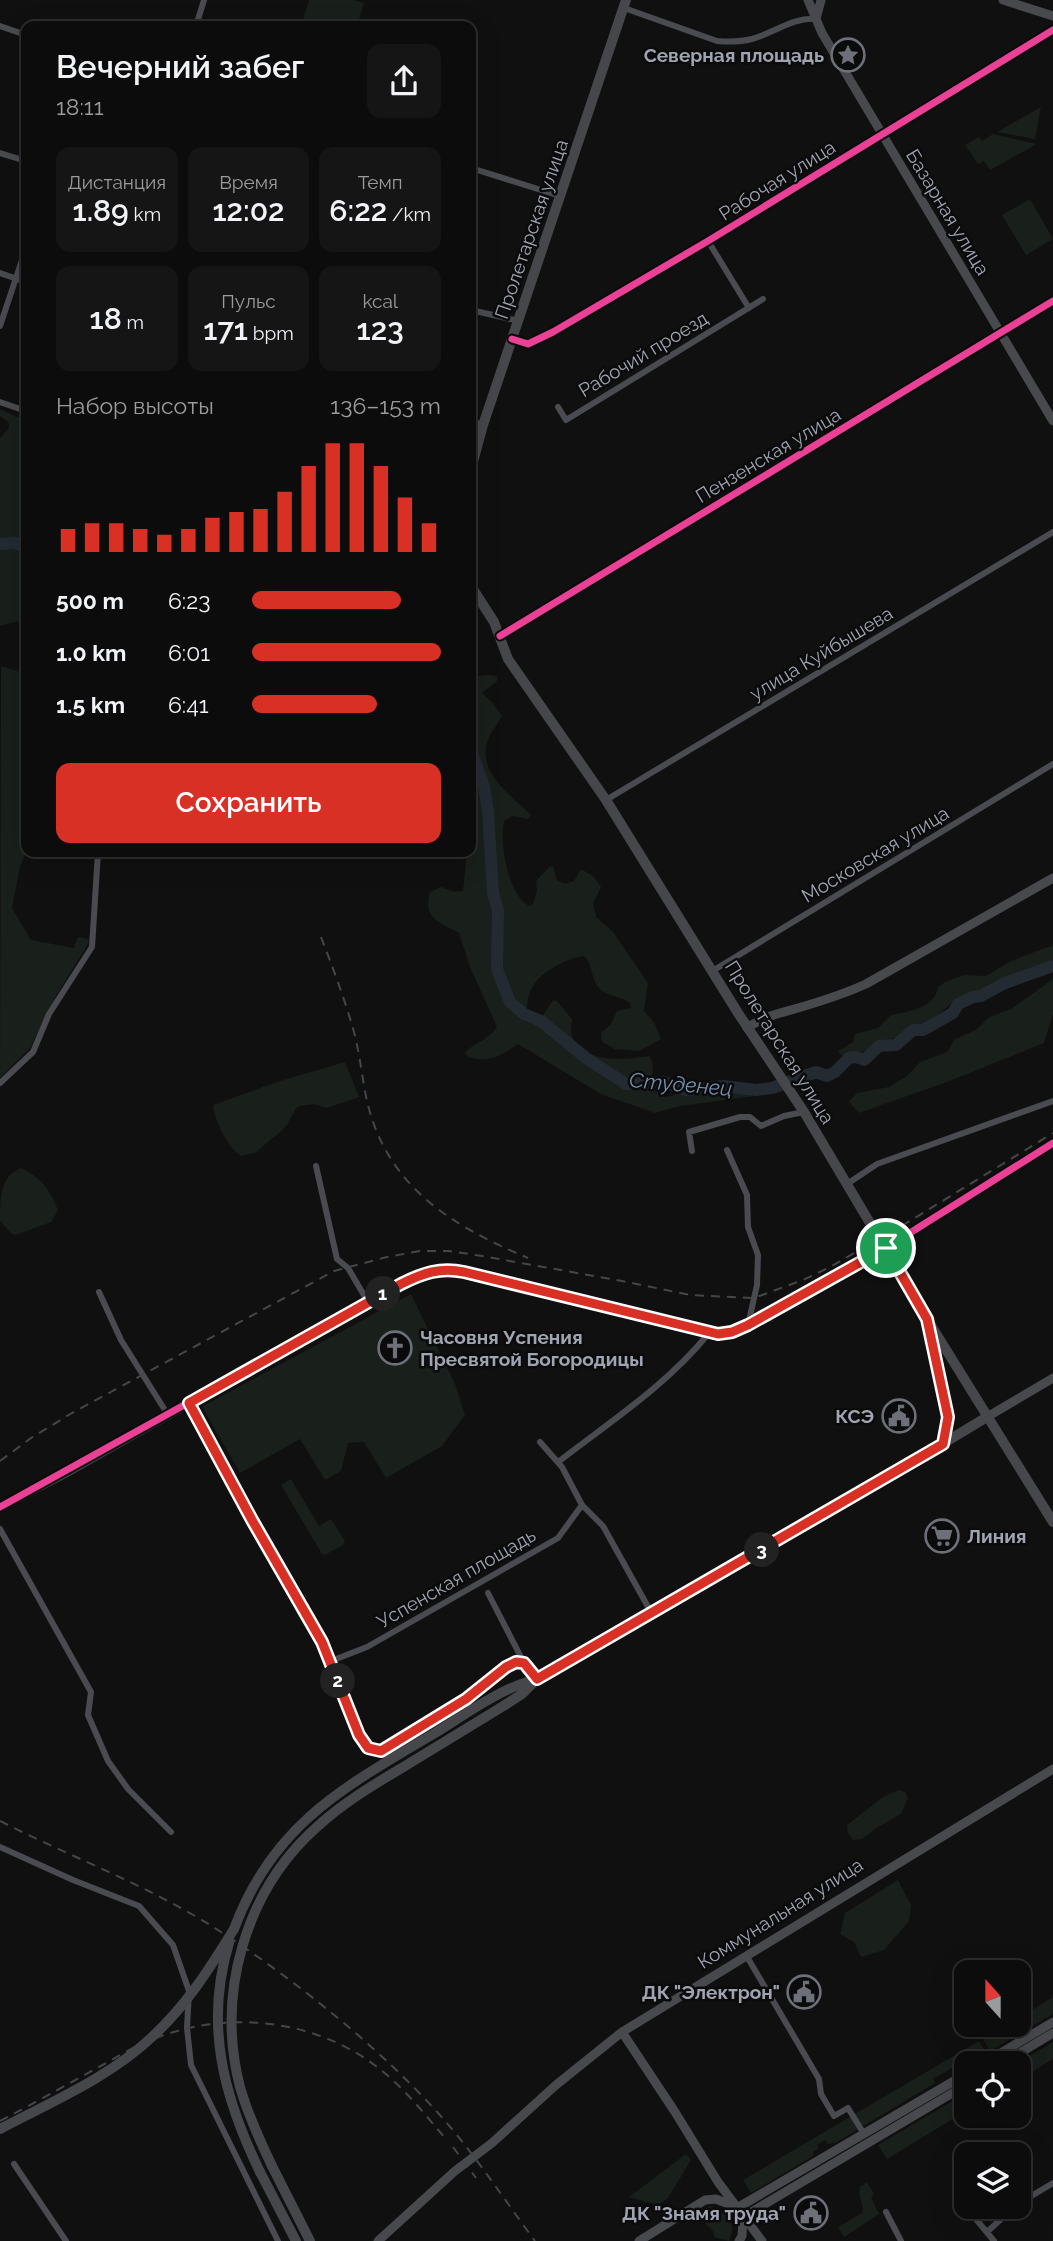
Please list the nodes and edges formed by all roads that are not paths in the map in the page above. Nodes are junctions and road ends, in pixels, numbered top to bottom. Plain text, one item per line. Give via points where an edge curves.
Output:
1 (204, 0) edge
2 (808, 0) edge
3 (821, 0) edge
4 (1003, 0) edge
5 (625, 4) edge
6 (1053, 16) edge
7 (816, 19) junction
8 (198, 21) edge
9 (0, 26) edge
10 (1053, 30) edge
11 (21, 32) edge
12 (881, 135) junction
13 (0, 153) edge
14 (21, 159) edge
15 (476, 170) edge
16 (560, 196) junction
17 (708, 241) junction
18 (21, 264) edge
19 (0, 273) edge
20 (16, 279) junction
21 (21, 280) edge
22 (763, 299) dead end
23 (1053, 301) edge
24 (749, 308) junction
25 (476, 311) edge
26 (519, 321) junction
27 (0, 326) edge
28 (1000, 333) junction
29 (512, 339) junction
30 (0, 402) edge
31 (558, 407) dead end
32 (21, 409) edge
33 (1053, 421) edge
34 (476, 423) edge
35 (483, 425) junction
36 (476, 451) edge
37 (1053, 533) edge
38 (476, 594) edge
39 (499, 636) junction
40 (1053, 764) edge
41 (606, 800) junction
42 (99, 857) edge
43 (1053, 878) edge
44 (714, 970) junction
45 (747, 1028) junction
46 (0, 1083) edge
47 (1053, 1101) edge
48 (801, 1110) junction
49 (1053, 1143) edge
50 (727, 1150) dead end
51 (692, 1152) dead end
52 (316, 1167) dead end
53 (847, 1184) junction
54 (886, 1248) junction
55 (99, 1292) dead end
56 (368, 1302) junction
57 (927, 1319) junction
58 (748, 1325) junction
59 (709, 1333) junction
60 (1053, 1378) edge
61 (189, 1403) junction
62 (168, 1415) junction
63 (987, 1417) junction
64 (540, 1442) dead end
65 (943, 1444) junction
66 (558, 1462) junction
67 (582, 1505) junction
68 (0, 1507) edge
69 (1053, 1522) edge
70 (0, 1529) edge
71 (488, 1593) dead end
72 (652, 1614) junction
73 (331, 1661) junction
74 (524, 1663) junction
75 (537, 1679) junction
76 (1053, 1769) edge
77 (171, 1832) dead end
78 (0, 1847) edge
79 (233, 1929) junction
80 (746, 1955) junction
81 (1053, 2022) edge
82 (622, 2032) junction
83 (1053, 2033) edge
84 (1005, 2051) edge
85 (1023, 2051) edge
86 (954, 2081) edge
87 (954, 2092) edge
88 (0, 2129) edge
89 (864, 2134) junction
90 (14, 2164) dead end
91 (718, 2182) junction
92 (1052, 2184) edge
93 (1031, 2196) edge
94 (705, 2200) junction
95 (740, 2212) junction
96 (886, 2212) dead end
97 (976, 2219) edge
98 (1001, 2219) edge
99 (987, 2232) junction
100 (758, 2240) edge
101 (66, 2241) edge
102 (278, 2241) edge
103 (296, 2241) edge
104 (310, 2241) edge
105 (378, 2241) edge
106 (639, 2241) edge
107 (739, 2241) edge
108 (901, 2241) edge
109 (994, 2241) edge

1 - 8 street
2 - 7 street, Базарная улица
3 - 7 street
4 - 6 street
5 - 7 street via 718,41 751,39 803,18
5 - 16 main road, Пролетарская улица
7 - 12 street, Базарная улица
9 - 11 street
10 - 12 street, Рабочая улица
12 - 17 street, Рабочая улица
12 - 28 street, Базарная улица
13 - 14 street
15 - 16 street
16 - 26 main road, Пролетарская улица
17 - 24 street
17 - 29 street, Рабочая улица via 536,341 528,344
18 - 20 street
19 - 20 street
20 - 21 street
20 - 27 street
22 - 24 street, Рабочий проезд
23 - 28 street, Пензенская улица
24 - 31 street, Рабочий проезд via 566,420
25 - 26 street
26 - 29 main road, Пролетарская улица
28 - 33 street, Базарная улица
28 - 39 street, Пензенская улица
29 - 35 main road, Пролетарская улица
30 - 32 street
34 - 35 street
35 - 36 main road, Пролетарская улица
37 - 41 street, улица Куйбышева
38 - 39 main road, Пролетарская улица
39 - 41 main road, Пролетарская улица via 508,659
40 - 44 street, Московская улица
41 - 44 main road, Пролетарская улица
42 - 46 street via 92,947 49,1014 33,1052
43 - 45 street via 866,984
44 - 45 main road, Пролетарская улица
45 - 48 main road, Пролетарская улица
47 - 53 street via 877,1164
48 - 51 street via 761,1126 750,1117 740,1117 689,1132
48 - 53 main road, Пролетарская улица
49 - 54 street
50 - 58 street via 747,1195 748,1227 758,1255
52 - 56 street via 337,1259 348,1268
53 - 54 main road, Пролетарская улица
54 - 57 main road, Пролетарская улица
54 - 58 street
55 - 62 street via 121,1340
56 - 59 street via 419,1275 442,1269
56 - 61 street
57 - 63 main road, Пролетарская улица
57 - 65 main road via 948,1417
58 - 59 street via 732,1332
59 - 66 street via 686,1362 654,1390
60 - 63 street
61 - 62 street
61 - 73 street
62 - 68 street
63 - 65 main road
63 - 69 main road, Пролетарская улица
64 - 66 street
65 - 72 main road
66 - 67 street
67 - 72 street via 603,1525
67 - 73 street, Успенская площадь via 558,1538 367,1647
70 - 77 street via 91,1692 88,1715 108,1761 128,1789
71 - 74 street
72 - 75 main road
73 - 74 street via 359,1735 373,1751 406,1737 511,1664
74 - 75 street
75 - 79 main road via 499,1694 356,1780 313,1812 260,1873
75 - 104 main road, bridge via 522,1694 327,1818 277,1873 244,1937 232,2010 244,2102
76 - 80 street, Коммунальная улица
78 - 102 street via 139,1906 173,1945 190,1991 191,2065
79 - 88 main road, bridge via 194,1989 152,2037 118,2063
79 - 103 main road, bridge via 218,1998 220,2050 231,2104
80 - 82 street, Коммунальная улица
80 - 89 street via 818,2079 834,2116 848,2108
81 - 84 street
82 - 91 street
82 - 105 street, Коммунальная улица
83 - 85 street
86 - 89 street
87 - 95 street
89 - 95 street
90 - 101 street
91 - 94 street
91 - 95 street
92 - 93 street
94 - 95 street via 716,2199
94 - 106 street
95 - 100 street
95 - 107 street
96 - 108 street
97 - 99 street
98 - 99 street
99 - 109 street

